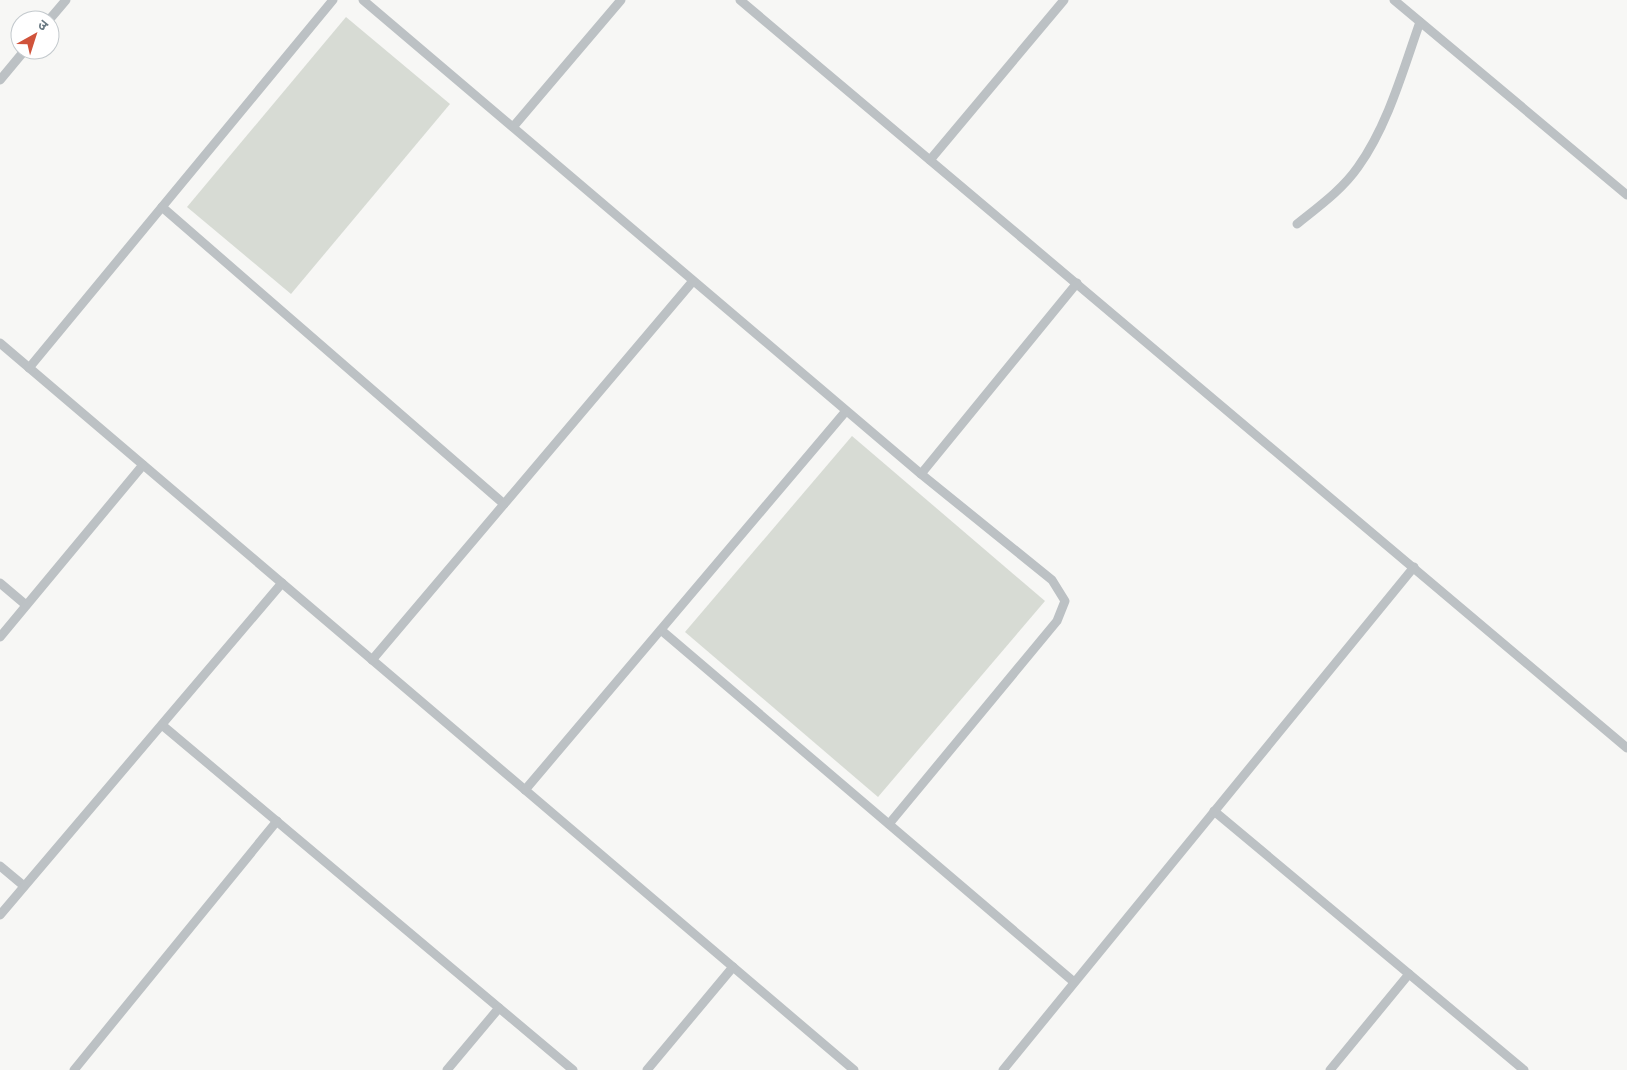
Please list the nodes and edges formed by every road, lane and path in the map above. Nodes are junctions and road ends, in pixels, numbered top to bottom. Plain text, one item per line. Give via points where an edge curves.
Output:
1 (66, 0) edge
2 (333, 0) edge
3 (363, 0) edge
4 (621, 0) edge
5 (740, 0) edge
6 (1064, 0) edge
7 (1398, 1) edge
8 (58, 10) edge
9 (1420, 22) junction
10 (17, 60) edge
11 (0, 80) edge
12 (513, 127) junction
13 (930, 160) junction
14 (1627, 195) edge
15 (162, 207) junction
16 (1296, 224) dead end
17 (693, 281) junction
18 (1077, 283) junction
19 (0, 343) edge
20 (29, 368) junction
21 (846, 411) junction
22 (143, 465) junction
23 (921, 474) junction
24 (504, 504) junction
25 (1414, 567) junction
26 (0, 583) edge
27 (282, 583) junction
28 (26, 605) junction
29 (661, 630) junction
30 (0, 638) edge
31 (372, 660) junction
32 (162, 725) junction
33 (1627, 748) edge
34 (526, 790) junction
35 (1214, 811) junction
36 (277, 821) junction
37 (889, 824) junction
38 (0, 866) edge
39 (24, 886) junction
40 (0, 915) edge
41 (733, 967) junction
42 (1409, 974) junction
43 (1074, 982) junction
44 (499, 1008) junction
45 (74, 1070) edge
46 (447, 1070) edge
47 (573, 1070) edge
48 (647, 1070) edge
49 (854, 1070) edge
50 (1002, 1070) edge
51 (1330, 1070) edge
52 (1524, 1070) edge

1 - 8 street
2 - 15 street
3 - 12 street
4 - 12 street
5 - 13 street
6 - 13 street
7 - 9 street
9 - 14 street
9 - 16 street via 1376,135 1358,167 1332,196
10 - 11 street
12 - 17 street
13 - 18 street
15 - 20 street
15 - 24 street
17 - 21 street
17 - 24 street
18 - 23 street
18 - 25 street
19 - 20 street
20 - 22 street
21 - 23 street
21 - 29 street
22 - 27 street
22 - 28 street
23 - 37 street via 1052,580 1065,601 1057,621
24 - 31 street
25 - 33 street
25 - 35 street
26 - 28 street
27 - 31 street
27 - 32 street
28 - 30 street
29 - 34 street
29 - 37 street
31 - 34 street
32 - 36 street
32 - 39 street
34 - 41 street
35 - 42 street
35 - 43 street
36 - 44 street
36 - 45 street
37 - 43 street
38 - 39 street
39 - 40 street
41 - 48 street
41 - 49 street
42 - 51 street
42 - 52 street
43 - 50 street
44 - 46 street
44 - 47 street

